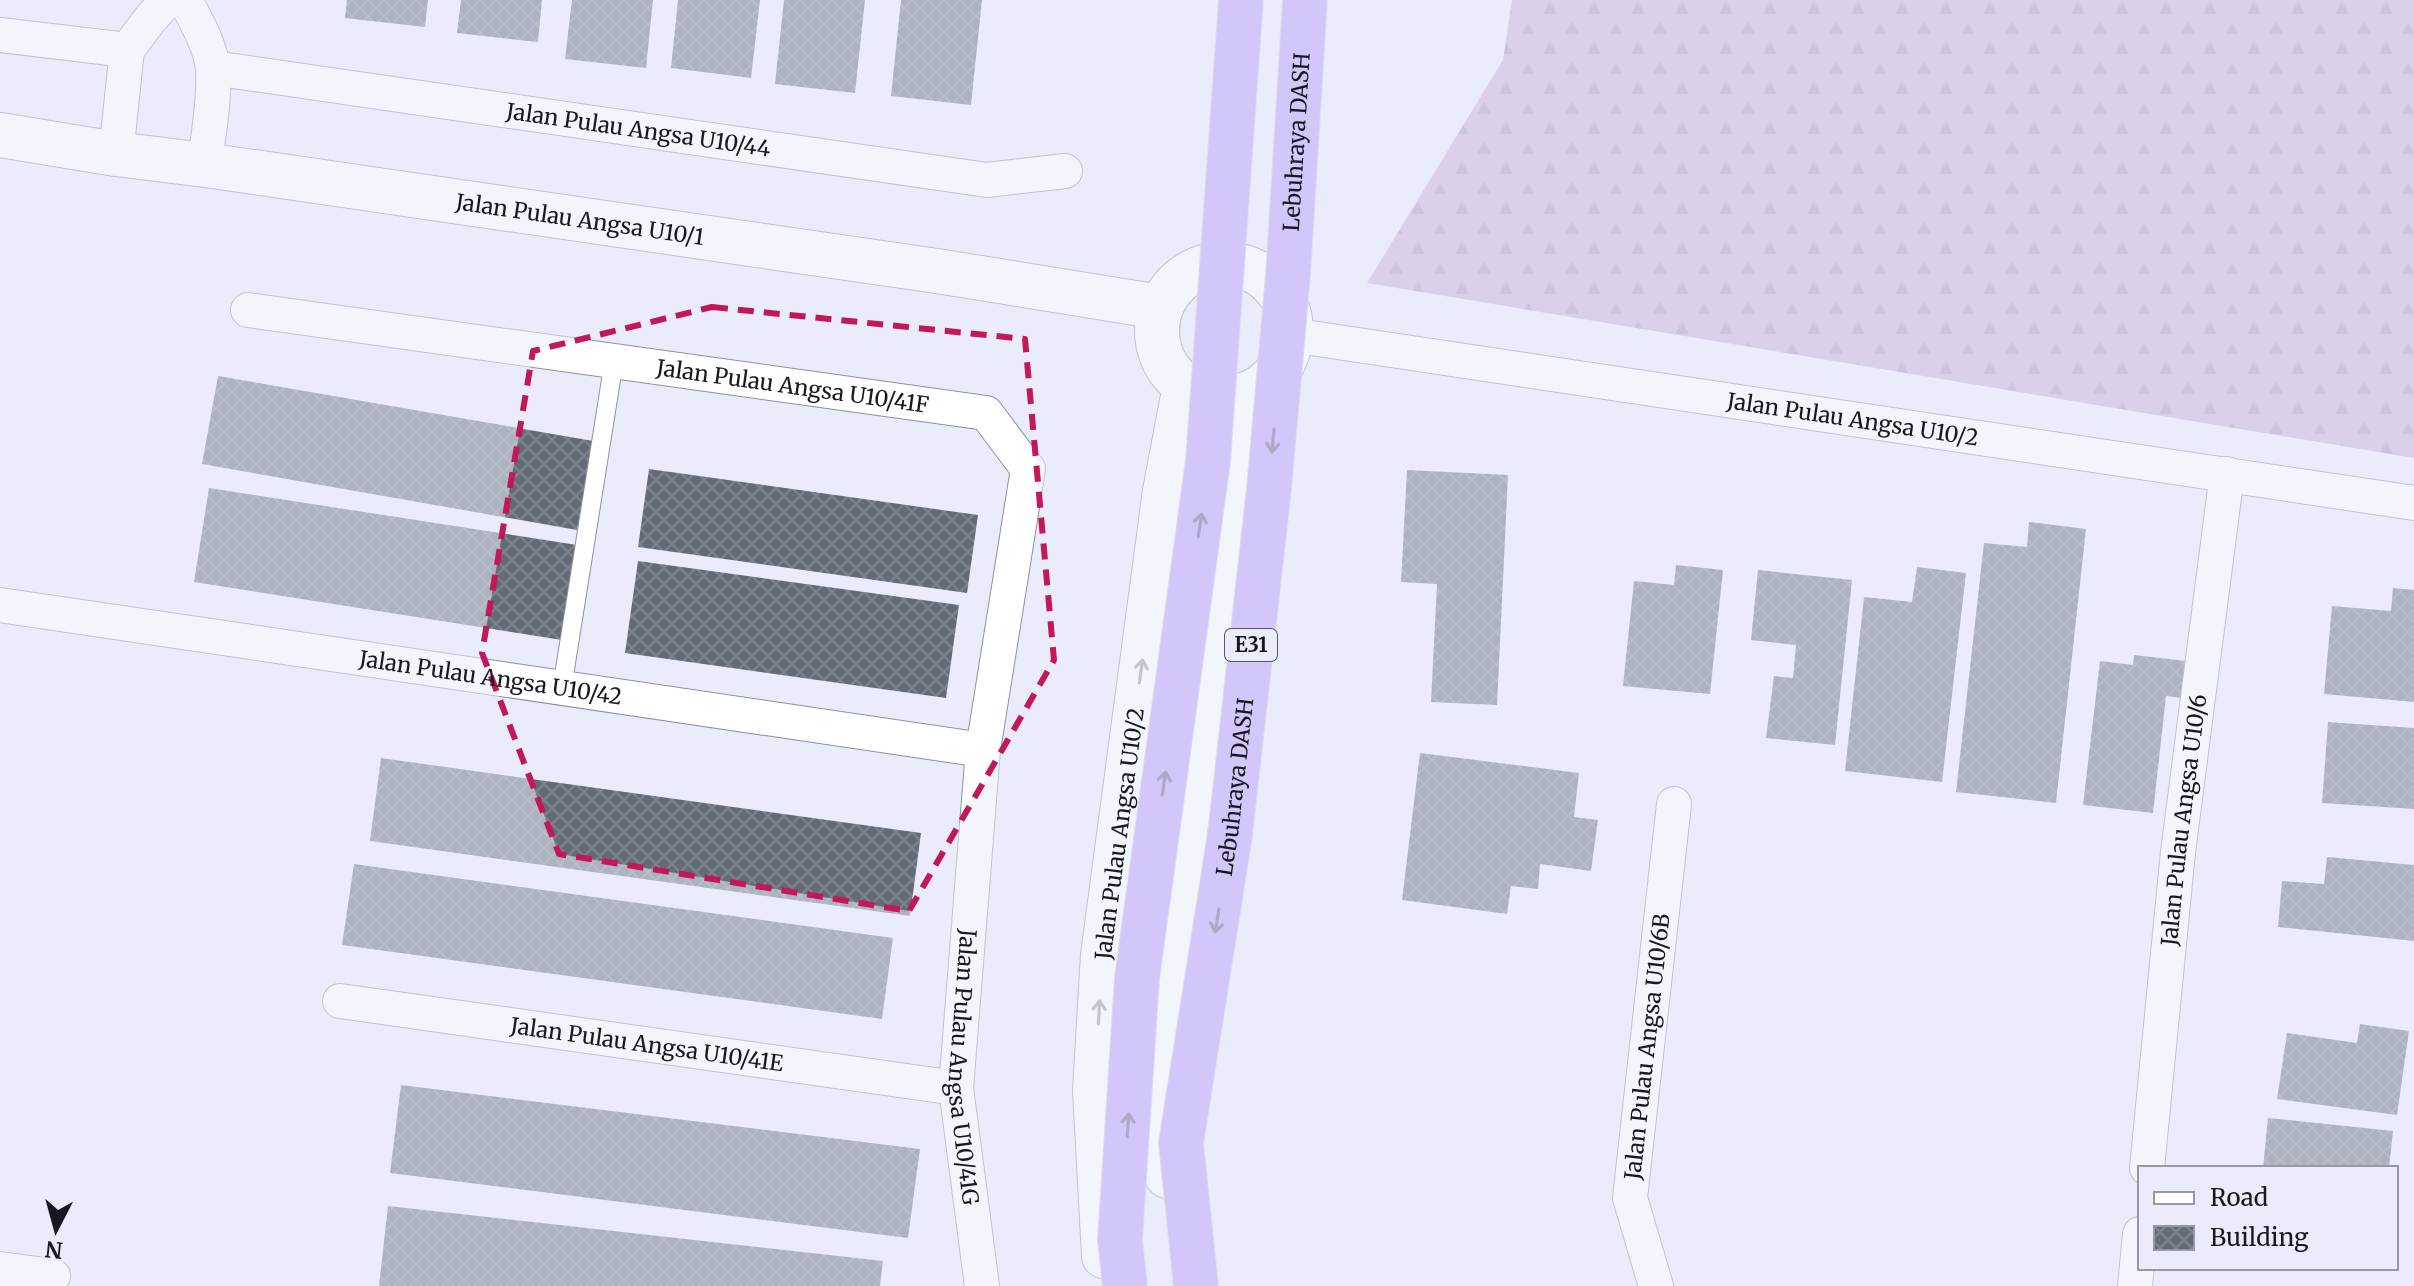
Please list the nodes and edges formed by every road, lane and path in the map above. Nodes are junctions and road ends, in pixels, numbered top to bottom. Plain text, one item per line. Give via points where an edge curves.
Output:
1 (168, 0) edge
2 (185, 0) edge
3 (1240, 0) edge
4 (1305, 0) edge
5 (1316, 0) edge
6 (0, 35) edge
7 (126, 64) junction
8 (213, 81) junction
9 (0, 135) edge
10 (116, 154) junction
11 (205, 165) junction
12 (1065, 171) dead end
13 (1207, 265) junction
14 (1269, 280) junction
15 (1160, 307) junction
16 (248, 310) dead end
17 (1291, 335) junction
18 (614, 361) junction
19 (1185, 386) junction
20 (1249, 393) junction
21 (2227, 474) junction
22 (2414, 503) edge
23 (0, 605) edge
24 (562, 688) junction
25 (983, 750) junction
26 (1674, 804) dead end
27 (340, 1001) dead end
28 (956, 1088) junction
29 (2147, 1166) edge
30 (2138, 1255) edge
31 (0, 1269) edge
32 (53, 1276) dead end
33 (982, 1286) edge
34 (1106, 1286) edge
35 (1125, 1286) edge
36 (1181, 1286) edge
37 (1196, 1286) edge
38 (1656, 1286) edge
39 (2135, 1286) edge

1 - 7 street via 151,18
2 - 8 street via 200,27
3 - 13 street
35 -> 3 highway, bridge via 1120,1240 1137,978 1208,461
4 -> 37 highway, Lebuhraya DASH / E31, bridge via 1269,489 1230,835 1181,1143
5 - 14 street
6 - 7 street
7 - 10 street
8 - 11 street
8 - 12 street, Jalan Pulau Angsa U10/44 via 987,180
9 - 10 street, Jalan Pulau Angsa U10/1
10 - 11 street, Jalan Pulau Angsa U10/1
11 - 15 street, Jalan Pulau Angsa U10/1
13 - 14 street via 1250,268
13 - 15 street via 1186,274
14 - 17 street via 1282,296
15 - 19 street via 1155,329 1159,351
16 - 18 street, Jalan Pulau Angsa U10/41F
17 - 20 street via 1278,370
17 - 21 street, Jalan Pulau Angsa U10/2
18 - 24 lane
18 - 25 street, Jalan Pulau Angsa U10/41F via 986,413 1028,469
19 - 20 street via 1205,396
34 -> 19 street, Jalan Pulau Angsa U10/2 via 1095,1090 1103,955 1165,491
20 - 36 street via 1161,996 1164,1154
21 - 22 street, Jalan Pulau Angsa U10/2
21 - 29 street, Jalan Pulau Angsa U10/6 via 2178,852
23 - 24 street, Jalan Pulau Angsa U10/42
24 - 25 street, Jalan Pulau Angsa U10/42
25 - 28 street, Jalan Pulau Angsa U10/41G
26 - 38 street, Jalan Pulau Angsa U10/6B via 1630,1198
27 - 28 street, Jalan Pulau Angsa U10/41E
28 - 33 street, Jalan Pulau Angsa U10/41G
30 - 39 street
31 - 32 street

